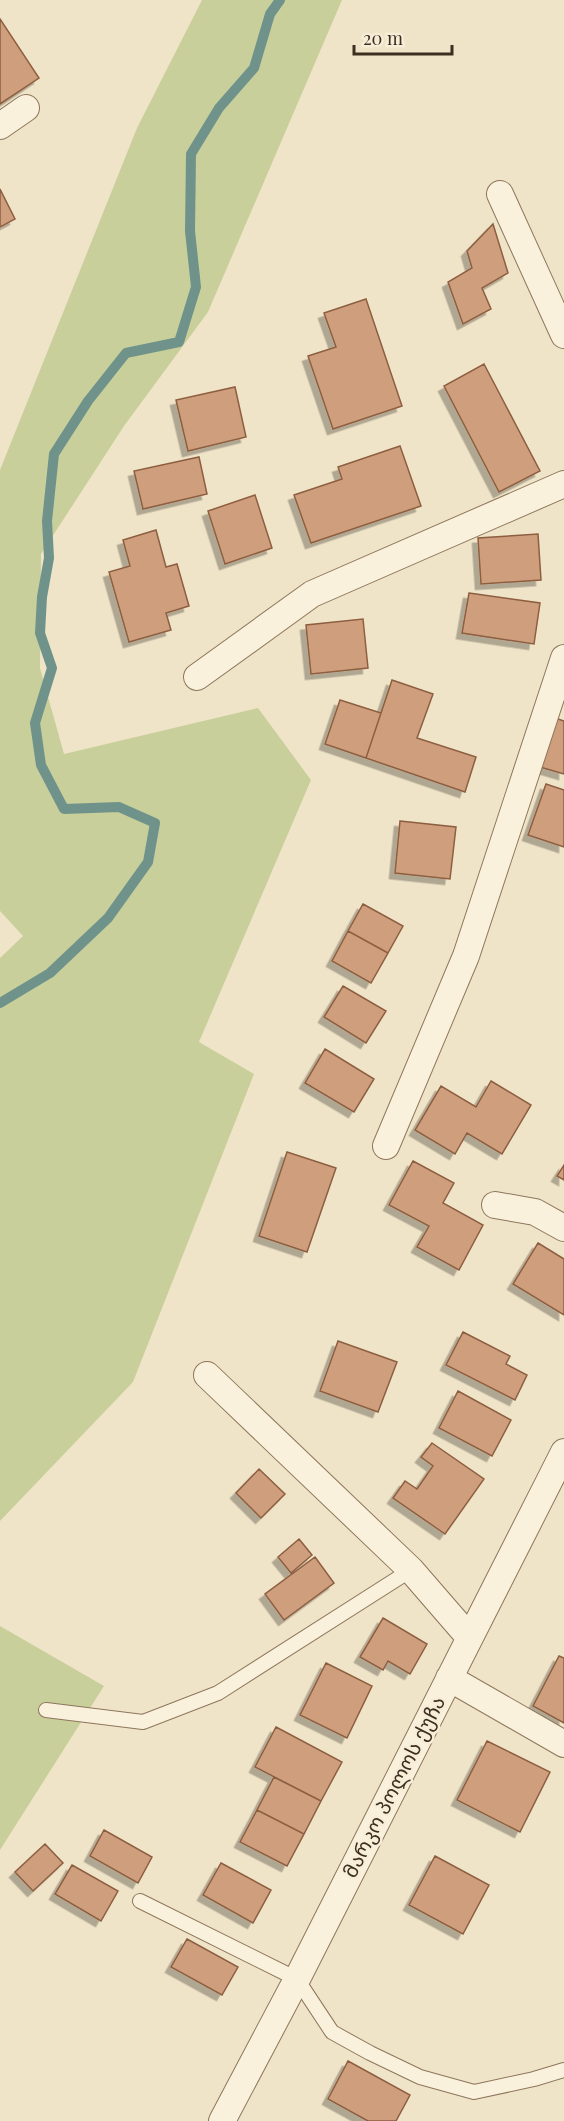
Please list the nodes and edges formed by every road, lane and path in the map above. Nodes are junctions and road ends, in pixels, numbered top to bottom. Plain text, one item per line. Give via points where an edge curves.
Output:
1 (27, 108) dead end
2 (0, 126) edge
3 (500, 194) dead end
4 (564, 335) edge
5 (564, 484) edge
6 (564, 658) edge
7 (196, 677) dead end
8 (386, 1146) dead end
9 (495, 1205) dead end
10 (564, 1228) edge
11 (207, 1375) dead end
12 (564, 1452) edge
13 (411, 1570) junction
14 (470, 1637) junction
15 (449, 1678) junction
16 (46, 1710) dead end
17 (564, 1744) edge
18 (140, 1901) dead end
19 (297, 1979) junction
20 (564, 2070) edge
21 (222, 2121) edge

1 - 2 street
3 - 4 street
5 - 7 street via 312,594
6 - 8 street via 466,956
9 - 10 street via 535,1212
11 - 13 street
12 - 14 street, მარკო პოლოს ქუჩა
13 - 14 street
13 - 16 lane via 218,1693 143,1722
14 - 15 street, მარკო პოლოს ქუჩა
15 - 17 street
15 - 19 street, მარკო პოლოს ქუჩა
18 - 19 lane
19 - 20 lane via 332,2032 420,2077 474,2092
19 - 21 street, მარკო პოლოს ქუჩა

